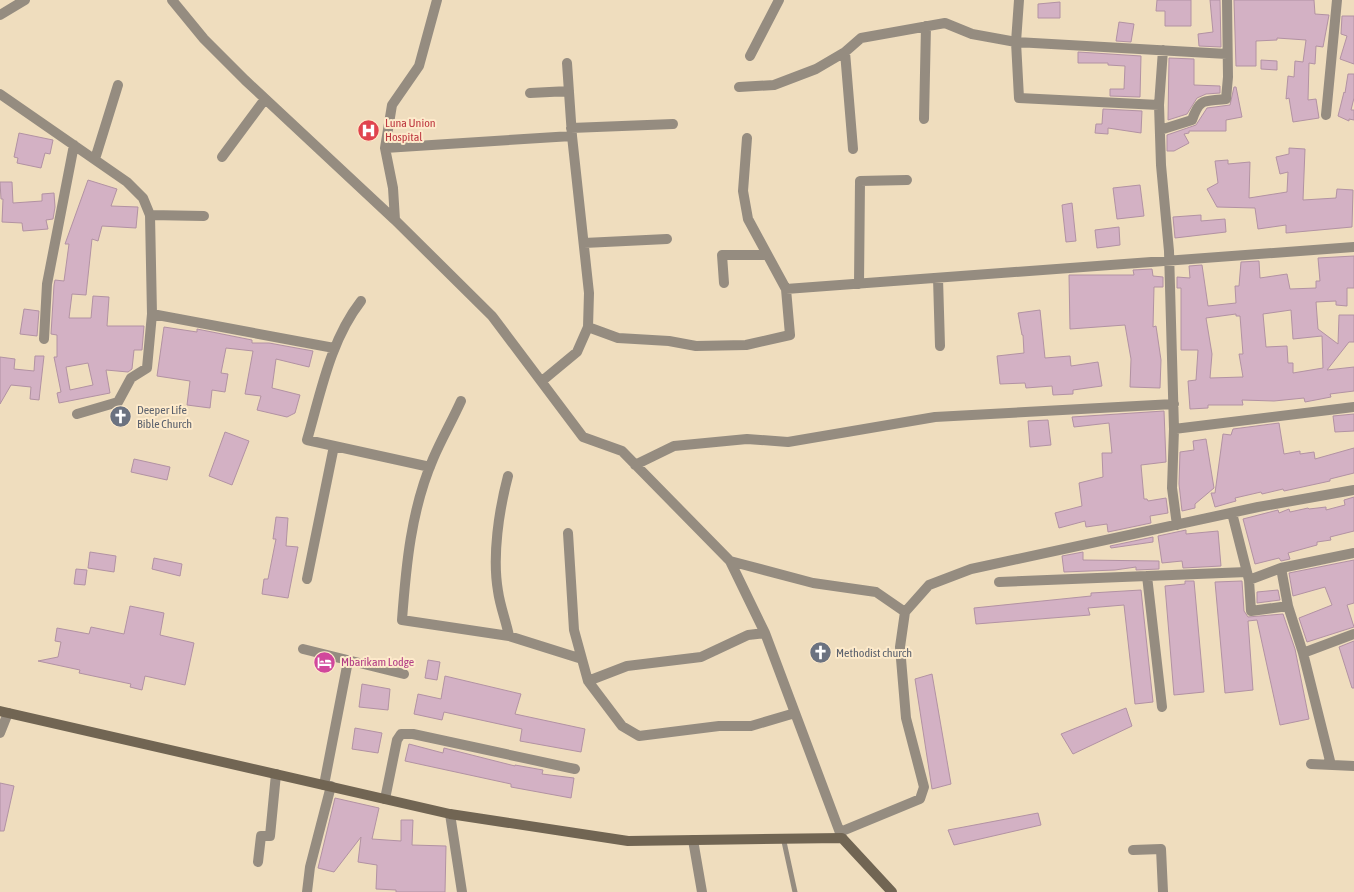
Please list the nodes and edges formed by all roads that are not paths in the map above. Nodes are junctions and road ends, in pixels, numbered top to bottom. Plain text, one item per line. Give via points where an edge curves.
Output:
1 (25, 0) edge
2 (172, 0) edge
3 (437, 0) edge
4 (779, 0) edge
5 (1019, 0) edge
6 (1227, 0) edge
7 (1337, 0) edge
8 (0, 15) edge
9 (926, 26) junction
10 (1016, 42) junction
11 (1163, 50) junction
12 (845, 52) junction
13 (1227, 54) junction
14 (750, 56) dead end
15 (567, 63) dead end
16 (118, 85) dead end
17 (739, 87) dead end
18 (569, 91) junction
19 (530, 93) dead end
20 (0, 94) edge
21 (265, 98) junction
22 (1160, 105) junction
23 (1326, 115) dead end
24 (924, 119) dead end
25 (673, 124) dead end
26 (1160, 130) junction
27 (572, 132) junction
28 (746, 138) dead end
29 (74, 145) junction
30 (385, 148) junction
31 (853, 149) dead end
32 (222, 157) dead end
33 (95, 159) junction
34 (907, 180) dead end
35 (150, 215) junction
36 (204, 216) dead end
37 (395, 220) junction
38 (668, 239) dead end
39 (584, 243) junction
40 (1354, 247) edge
41 (767, 255) junction
42 (1170, 261) junction
43 (938, 278) junction
44 (724, 283) dead end
45 (859, 284) junction
46 (786, 289) junction
47 (361, 300) dead end
48 (152, 314) junction
49 (588, 327) junction
50 (44, 339) dead end
51 (940, 346) dead end
52 (334, 348) junction
53 (542, 381) junction
54 (462, 401) dead end
55 (1174, 404) junction
56 (1354, 406) edge
57 (77, 414) dead end
58 (1174, 429) junction
59 (334, 446) junction
60 (635, 464) junction
61 (430, 467) junction
62 (508, 476) dead end
63 (1354, 490) edge
64 (1232, 513) junction
65 (1176, 524) junction
66 (568, 533) dead end
67 (1354, 553) edge
68 (730, 561) junction
69 (1281, 568) junction
70 (1148, 576) junction
71 (1248, 576) junction
72 (307, 579) dead end
73 (999, 582) dead end
74 (1288, 606) junction
75 (905, 612) junction
76 (765, 633) junction
77 (1354, 634) edge
78 (509, 636) junction
79 (303, 649) dead end
80 (1303, 653) junction
81 (582, 659) junction
82 (348, 661) junction
83 (404, 674) dead end
84 (588, 681) junction
85 (1162, 707) dead end
86 (4, 712) edge
87 (795, 713) junction
88 (0, 733) edge
89 (1311, 764) dead end
90 (1331, 765) junction
91 (1354, 766) edge
92 (575, 768) dead end
93 (276, 774) junction
94 (327, 786) junction
95 (385, 799) junction
96 (450, 814) junction
97 (841, 835) junction
98 (783, 837) junction
99 (693, 840) junction
100 (1133, 850) dead end
101 (258, 862) dead end
102 (307, 892) edge
103 (462, 892) edge
104 (702, 892) edge
105 (796, 892) edge
106 (892, 892) edge
107 (1163, 892) edge

1 - 8 street
2 - 21 street via 204,39
3 - 30 street via 419,66 392,105
4 - 14 street
5 - 10 street
6 - 13 street
7 - 23 street
9 - 10 street via 946,23 972,34
9 - 12 street via 861,38
9 - 24 street
10 - 11 street
10 - 22 street via 1019,98
11 - 13 street
11 - 22 street
12 - 17 street via 816,69 774,85
12 - 31 street
13 - 26 street via 1226,99 1202,102 1192,120
15 - 18 street
16 - 33 street
18 - 19 street
18 - 27 street
20 - 29 street
21 - 32 street
21 - 37 street
22 - 26 street
25 - 27 street
26 - 42 street
27 - 30 street
27 - 39 street
28 - 41 street via 743,191 748,220
29 - 33 street
29 - 50 street via 47,284
30 - 37 street
33 - 35 street via 143,198
34 - 45 street via 860,181
35 - 36 street
35 - 48 street
37 - 53 street via 492,316
38 - 39 street
39 - 49 street via 589,293
40 - 42 street
41 - 44 street via 722,255
41 - 46 street
42 - 43 street
42 - 55 street
43 - 45 street
43 - 51 street
45 - 46 street
46 - 49 street via 790,335 746,344 696,346 618,338
47 - 52 street
48 - 52 street
48 - 57 street via 147,368 130,378 118,402
49 - 53 street via 577,352
52 - 59 street via 307,440
53 - 60 street via 583,437 622,451
54 - 61 street
55 - 58 street
55 - 60 street via 936,417 788,442 747,440 674,446
56 - 58 street
58 - 65 street via 1172,488
59 - 61 street
59 - 72 street
60 - 68 street
61 - 78 street via 417,508 406,565 402,620
62 - 78 street via 500,503 497,564 498,591
63 - 64 street
64 - 65 street
64 - 71 street
65 - 75 street via 972,569 929,585
66 - 81 street via 574,630
67 - 69 street
68 - 75 street via 813,583 876,592
68 - 76 street
69 - 71 street
69 - 74 street
70 - 71 street
70 - 73 street
70 - 85 street
71 - 74 street via 1251,611
74 - 80 street
75 - 97 street via 900,647 906,718 924,787 920,798
76 - 84 street via 748,636 701,657 627,666
76 - 87 street
77 - 80 street
78 - 81 street
79 - 82 street
80 - 90 street
81 - 84 street
82 - 83 street
82 - 94 street
84 - 87 street via 622,726 639,736 719,726 751,726
86 - 88 street
86 - 93 street
87 - 97 street
89 - 90 street
90 - 91 street
92 - 95 street via 401,734
93 - 94 street
93 - 101 street via 270,836 261,836
94 - 95 street
94 - 102 street
95 - 96 street
96 - 99 street via 628,841
96 - 103 street
97 - 98 street
97 - 106 street
98 - 99 street
98 - 105 lane
99 - 104 street
100 - 107 street via 1161,849

